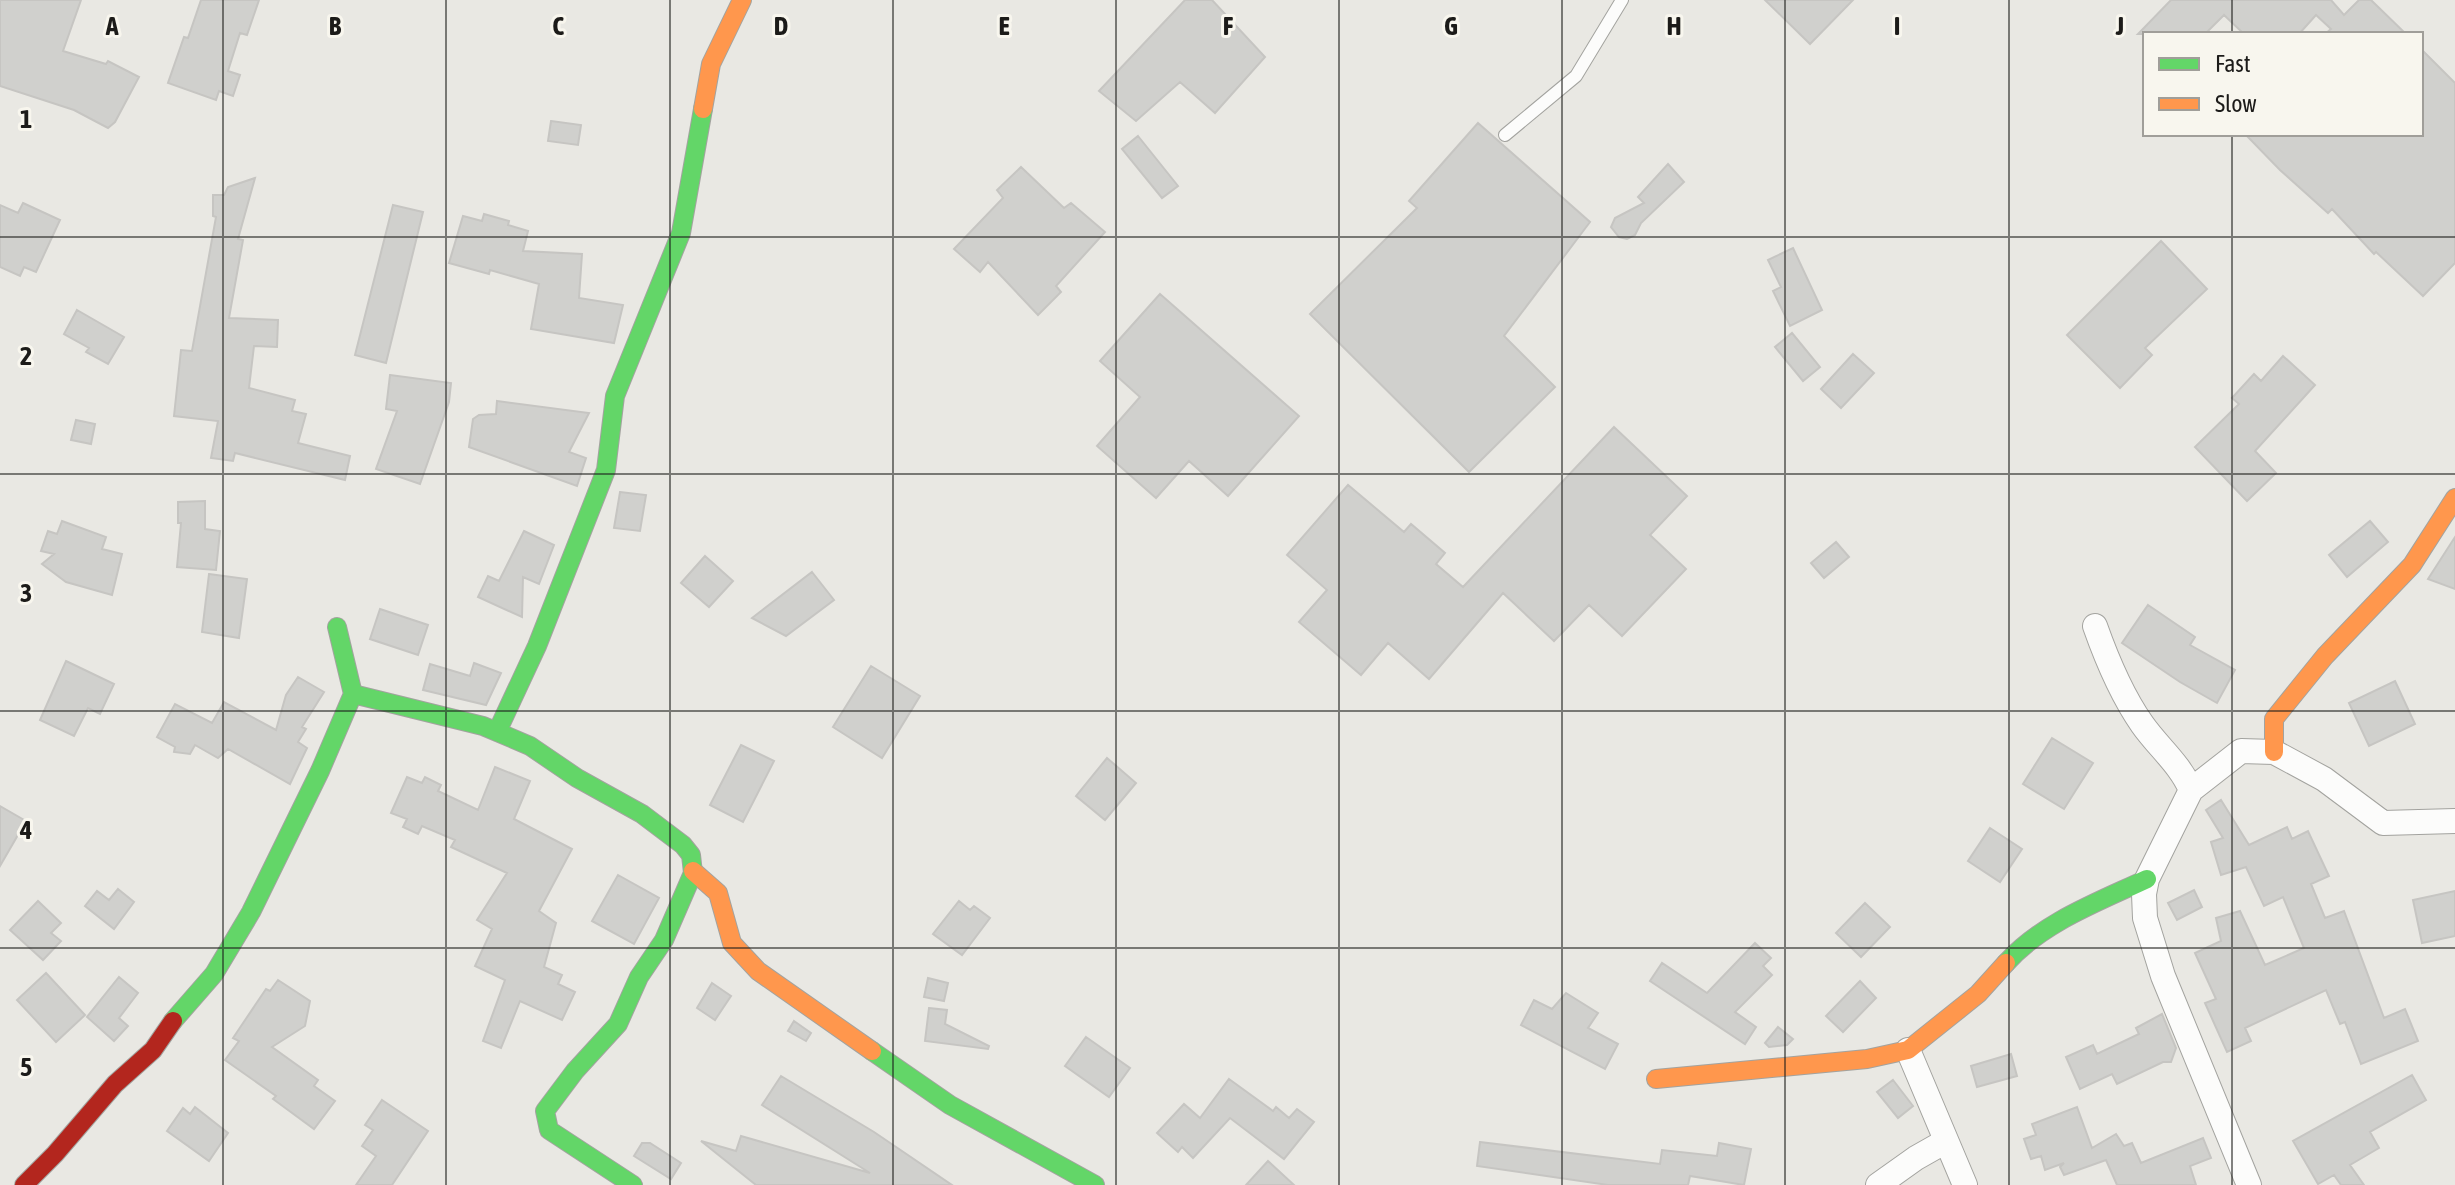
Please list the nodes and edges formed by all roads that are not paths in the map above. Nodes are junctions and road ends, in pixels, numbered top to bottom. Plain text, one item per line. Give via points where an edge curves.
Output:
1 (742, 0) edge
2 (1622, 0) edge
3 (1505, 135) dead end
4 (2455, 498) edge
5 (2095, 626) dead end
6 (337, 627) dead end
7 (353, 694) junction
8 (497, 732) junction
9 (2274, 752) junction
10 (2191, 790) junction
11 (2455, 821) edge
12 (693, 871) junction
13 (2147, 879) junction
14 (1908, 1050) junction
15 (1656, 1079) dead end
16 (1946, 1141) junction
17 (24, 1185) edge
18 (633, 1185) edge
19 (1095, 1185) edge
20 (1878, 1185) edge
21 (1965, 1185) edge
22 (2249, 1185) edge

1 - 8 street via 711,64 681,233 615,396 606,470
2 - 3 lane via 1576,76
4 - 9 street via 2412,565 2274,719
5 - 10 street via 2109,666 2142,724 2185,775
6 - 7 street
7 - 8 street
7 - 17 street via 263,889 214,974 153,1050
8 - 12 street via 530,746 642,814 683,845
9 - 10 street via 2241,751
9 - 11 street via 2324,779 2383,823
10 - 13 street
12 - 18 street via 664,940 639,977 618,1024 545,1111 549,1130
12 - 19 street via 718,893 732,943 758,971 950,1105
13 - 14 street via 2057,922
13 - 22 street via 2145,918 2163,976
14 - 15 street via 1867,1059
14 - 16 street
16 - 20 street
16 - 21 street

